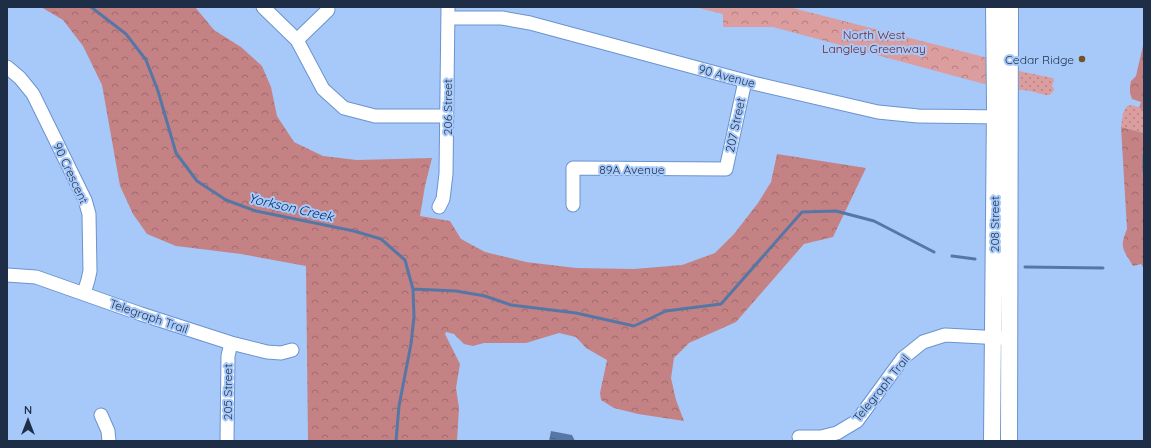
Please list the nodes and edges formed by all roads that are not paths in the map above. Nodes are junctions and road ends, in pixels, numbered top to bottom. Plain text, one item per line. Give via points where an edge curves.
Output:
1 (263, 7) edge
2 (994, 7) edge
3 (1010, 7) edge
4 (328, 10) dead end
5 (448, 12) edge
6 (297, 40) junction
7 (7, 67) edge
8 (745, 81) junction
9 (447, 116) junction
10 (1002, 117) junction
11 (726, 169) joint
12 (572, 205) dead end
13 (439, 206) dead end
14 (7, 275) edge
15 (84, 293) junction
16 (993, 337) junction
17 (1010, 338) junction
18 (231, 343) junction
19 (292, 350) dead end
20 (100, 415) dead end
21 (799, 437) dead end
22 (110, 441) edge
23 (227, 441) edge
24 (992, 441) edge
25 (1009, 441) edge

1 - 6 street
2 - 10 main road, 208 Street
3 - 10 main road, 208 Street
4 - 6 street
5 - 8 street, 90 Avenue via 520,20
5 - 9 street, 206 Street
6 - 9 street via 322,90 344,108 375,116
7 - 15 street, 90 Crescent via 33,94 85,200 89,214 90,271
8 - 10 street, 90 Avenue via 893,115
8 - 11 street, 207 Street
9 - 13 street, 206 Street via 446,174 443,200
10 - 16 main road, 208 Street
10 - 17 main road, 208 Street
11 - 12 street, 89A Avenue via 573,168
14 - 15 street, Telegraph Trail via 36,276
15 - 18 street, Telegraph Trail
16 - 17 street, Telegraph Trail
16 - 21 street, Telegraph Trail via 945,335 923,342 903,358 857,421 837,434
16 - 24 main road, 208 Street
17 - 25 main road, 208 Street
18 - 19 street, Telegraph Trail via 267,352 280,353
18 - 23 street, 205 Street via 228,356
20 - 22 street

